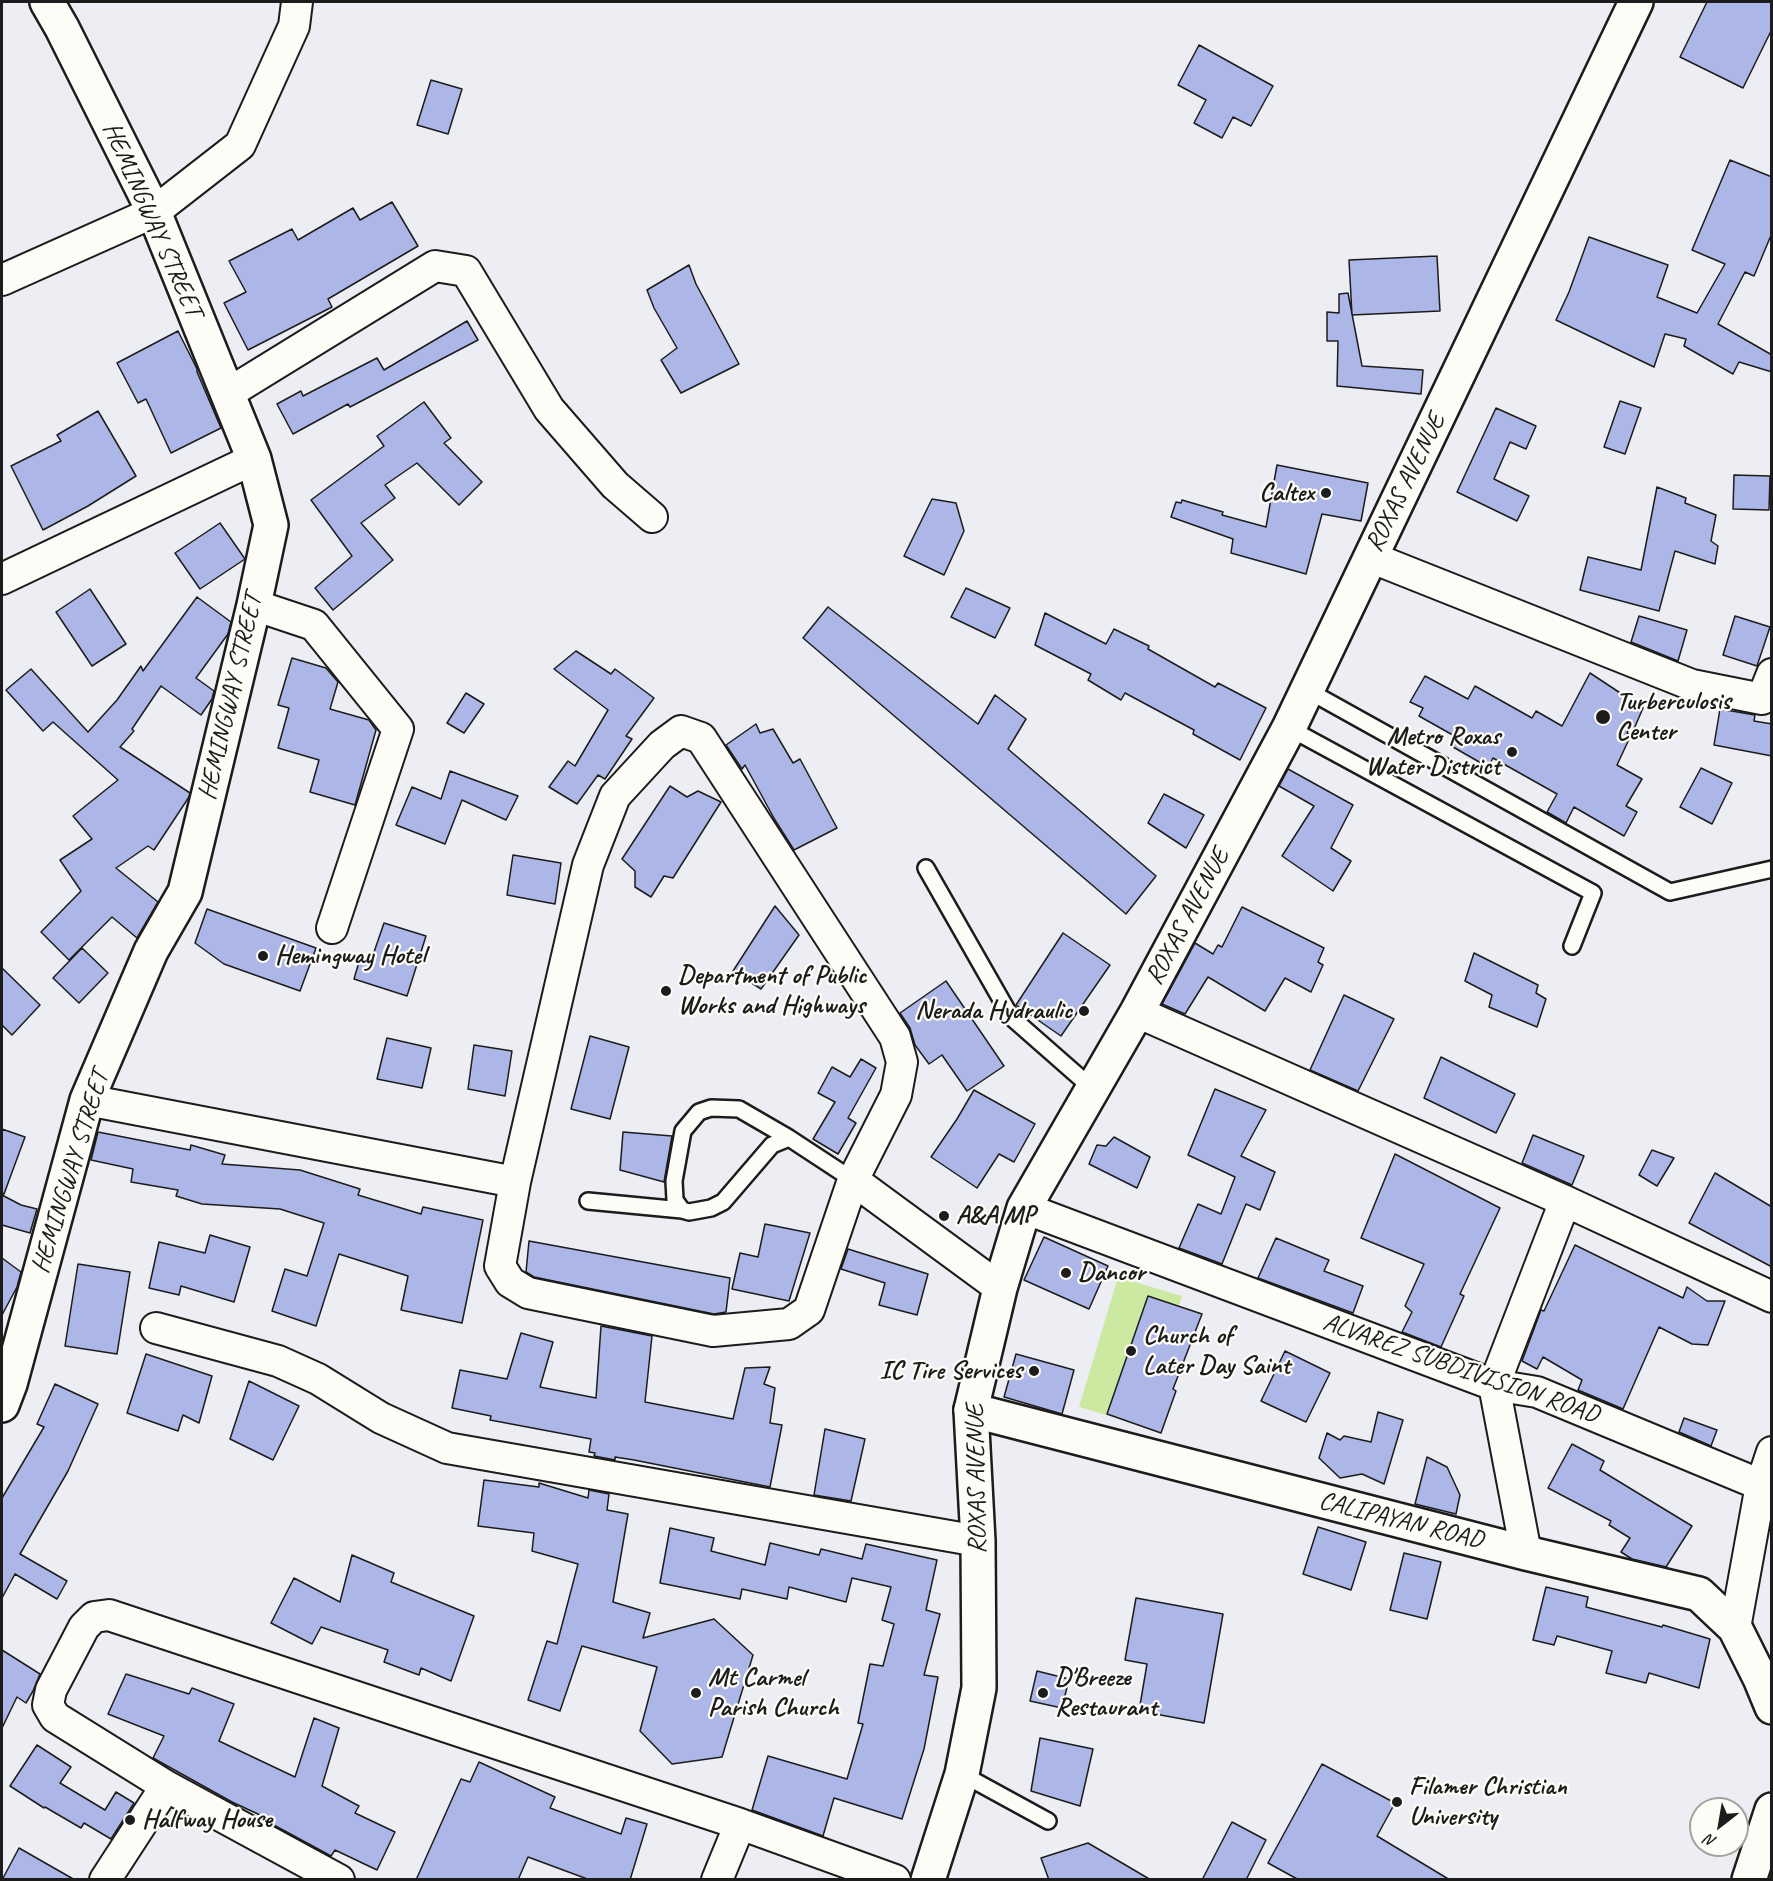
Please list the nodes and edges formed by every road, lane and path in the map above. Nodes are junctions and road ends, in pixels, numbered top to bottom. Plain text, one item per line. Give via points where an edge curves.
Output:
1 (47, 2) edge
2 (297, 2) edge
3 (1630, 4) edge
4 (154, 212) junction
5 (2, 280) edge
6 (227, 394) junction
7 (254, 459) junction
8 (652, 517) dead end
9 (1370, 557) junction
10 (2, 579) edge
11 (254, 606) junction
12 (1772, 675) edge
13 (1307, 690) junction
14 (1289, 728) junction
15 (926, 868) dead end
16 (1772, 869) edge
17 (332, 927) dead end
18 (1572, 946) dead end
19 (1137, 1012) junction
20 (1093, 1089) junction
21 (87, 1100) junction
22 (789, 1138) junction
23 (853, 1180) junction
24 (515, 1182) junction
25 (588, 1201) dead end
26 (1565, 1201) junction
27 (1024, 1209) junction
28 (682, 1210) junction
29 (1000, 1288) junction
30 (1772, 1297) edge
31 (156, 1328) dead end
32 (1494, 1385) junction
33 (2, 1405) edge
34 (971, 1410) junction
35 (1772, 1452) edge
36 (1761, 1485) junction
37 (978, 1540) junction
38 (1526, 1553) junction
39 (1735, 1628) junction
40 (1772, 1707) edge
41 (962, 1774) junction
42 (166, 1786) junction
43 (1772, 1810) edge
44 (1048, 1821) dead end
45 (740, 1824) junction
46 (105, 1880) edge
47 (339, 1880) edge
48 (717, 1880) edge
49 (895, 1880) edge
50 (928, 1880) edge
51 (1749, 1880) edge

1 - 4 main road, HEMINGWAY STREET
2 - 4 street via 294,26 240,145
3 - 9 main road, ROXAS AVENUE
4 - 5 street
4 - 6 main road, HEMINGWAY STREET
6 - 7 main road, HEMINGWAY STREET
6 - 8 street via 435,266 466,271 549,409 615,485
7 - 10 street
7 - 11 main road, HEMINGWAY STREET via 271,525
9 - 12 street via 1692,685 1762,699
9 - 13 main road, ROXAS AVENUE
11 - 17 street via 314,625 398,729
11 - 21 main road, HEMINGWAY STREET via 185,892 151,951
13 - 14 main road, ROXAS AVENUE
13 - 16 lane via 1670,892
14 - 18 lane via 1593,893
14 - 19 main road, ROXAS AVENUE
15 - 20 lane via 1011,1017
19 - 20 main road, ROXAS AVENUE
19 - 26 street
20 - 27 main road, ROXAS AVENUE
21 - 24 street
21 - 33 main road, HEMINGWAY STREET
22 - 23 lane
22 - 28 lane via 771,1145 723,1202 701,1210
22 - 28 lane via 738,1109 711,1108 699,1112 683,1131 674,1181 675,1200
23 - 24 street via 810,1310 789,1324 713,1330 528,1293 510,1282 500,1266
23 - 24 street via 896,1095 902,1062 895,1037 701,738 681,731 662,745 615,796 588,865
23 - 29 street
25 - 28 lane
26 - 30 street
26 - 32 street
27 - 29 main road, ROXAS AVENUE
27 - 32 street, ALVAREZ SUBDIVISION ROAD
29 - 34 main road, ROXAS AVENUE
31 - 37 street via 278,1361 318,1379 381,1418 447,1448
32 - 36 street, ALVAREZ SUBDIVISION ROAD via 1537,1392
32 - 38 street
34 - 37 main road, ROXAS AVENUE
34 - 38 main road, CALIPAYAN ROAD
35 - 36 street
36 - 39 street
37 - 41 main road, ROXAS AVENUE via 979,1688
38 - 39 main road, CALIPAYAN ROAD via 1699,1594
39 - 40 main road, CALIPAYAN ROAD
41 - 44 lane
41 - 50 main road, ROXAS AVENUE
42 - 45 street via 55,1717 48,1706 51,1690 84,1627 94,1617 109,1615
42 - 46 street
42 - 47 street
43 - 51 main road
45 - 48 street
45 - 49 street

